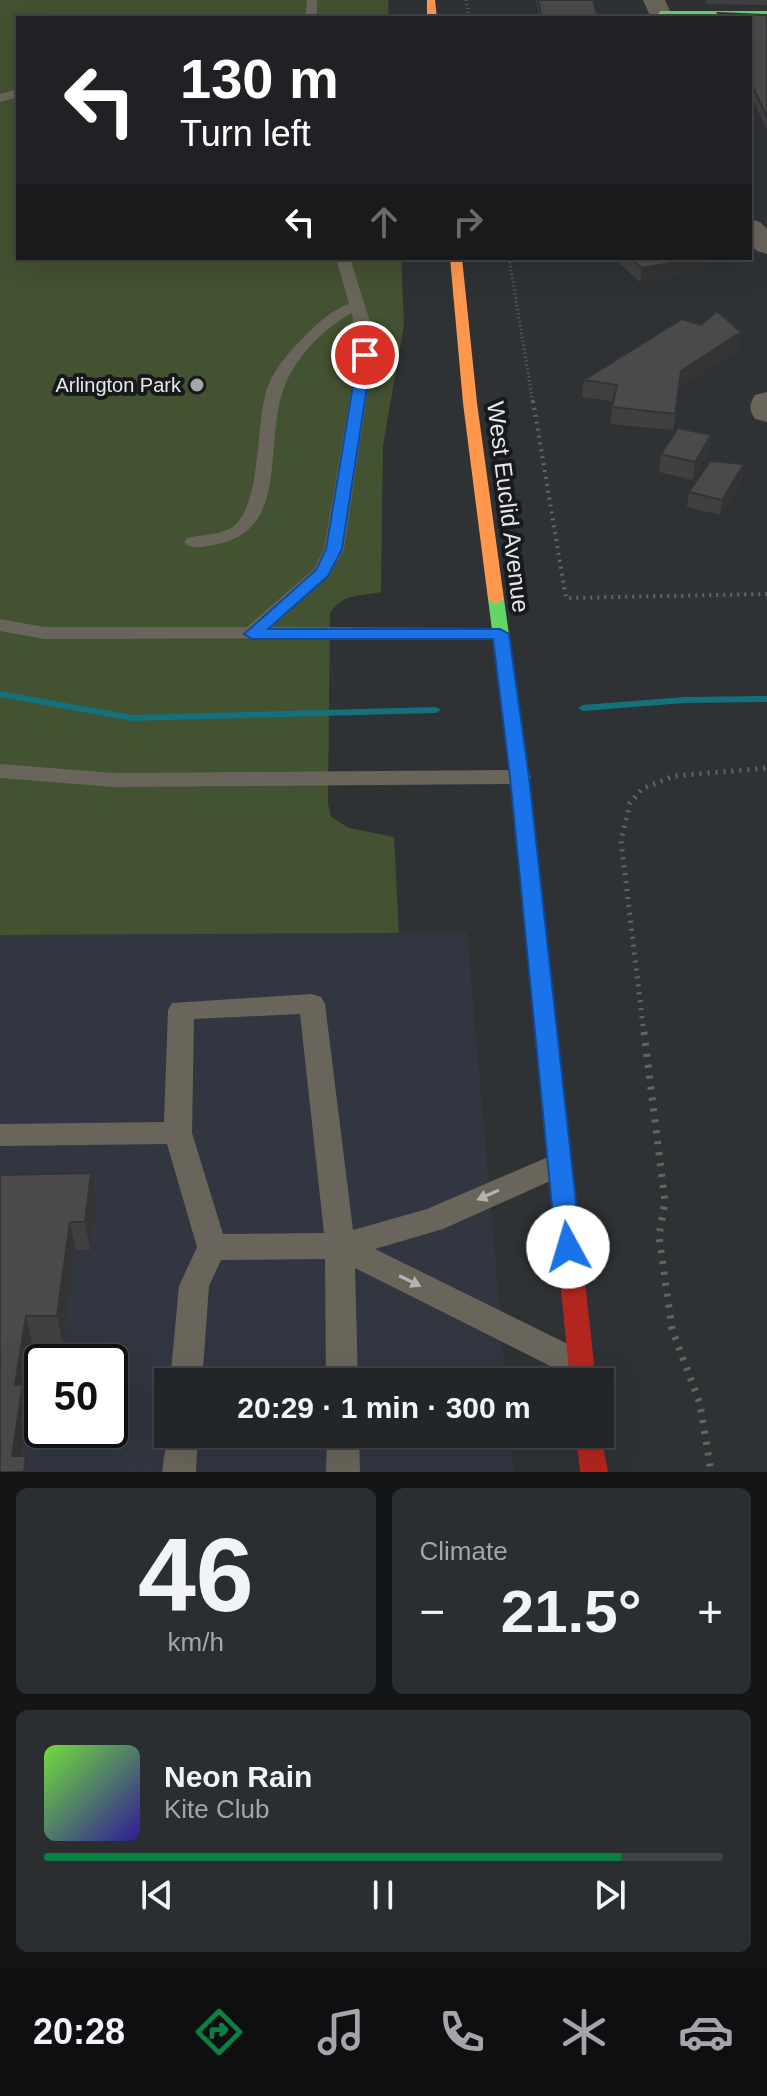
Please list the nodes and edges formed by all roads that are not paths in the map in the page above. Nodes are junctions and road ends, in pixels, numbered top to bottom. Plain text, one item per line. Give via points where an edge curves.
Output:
1 (659, 11) edge
2 (767, 14) edge
3 (752, 230) edge
4 (767, 245) edge
5 (344, 260) edge
6 (456, 260) edge
7 (357, 306) junction
8 (767, 402) edge
9 (767, 412) edge
10 (194, 542) dead end
11 (0, 625) edge
12 (252, 634) junction
13 (500, 634) junction
14 (0, 771) edge
15 (520, 777) junction
16 (178, 1133) junction
17 (0, 1135) edge
18 (559, 1164) junction
19 (340, 1246) junction
20 (212, 1247) junction
21 (187, 1368) edge
22 (342, 1368) edge
23 (571, 1368) edge
24 (581, 1368) edge
25 (181, 1448) edge
26 (343, 1448) edge
27 (591, 1448) edge
28 (179, 1472) edge
29 (343, 1472) edge
30 (594, 1472) edge

1 - 2 main road
3 - 4 street
5 - 7 lane
6 - 13 main road, West Euclid Avenue
7 - 10 lane via 337,312 293,359 274,390 259,488 246,524 228,537
7 - 12 lane via 365,355 334,549 322,572
8 - 9 street
11 - 12 lane via 44,633
12 - 13 lane
13 - 15 main road, West Euclid Avenue
14 - 15 lane via 114,780
15 - 18 main road, West Euclid Avenue
16 - 17 lane
16 - 19 lane via 181,1010 312,1004
16 - 20 lane
18 -> 19 lane via 433,1220
18 - 24 main road, West Euclid Avenue
19 - 20 lane
19 - 22 lane
19 -> 23 lane
20 - 21 lane via 194,1286
25 - 28 lane
26 - 29 lane
27 - 30 main road

